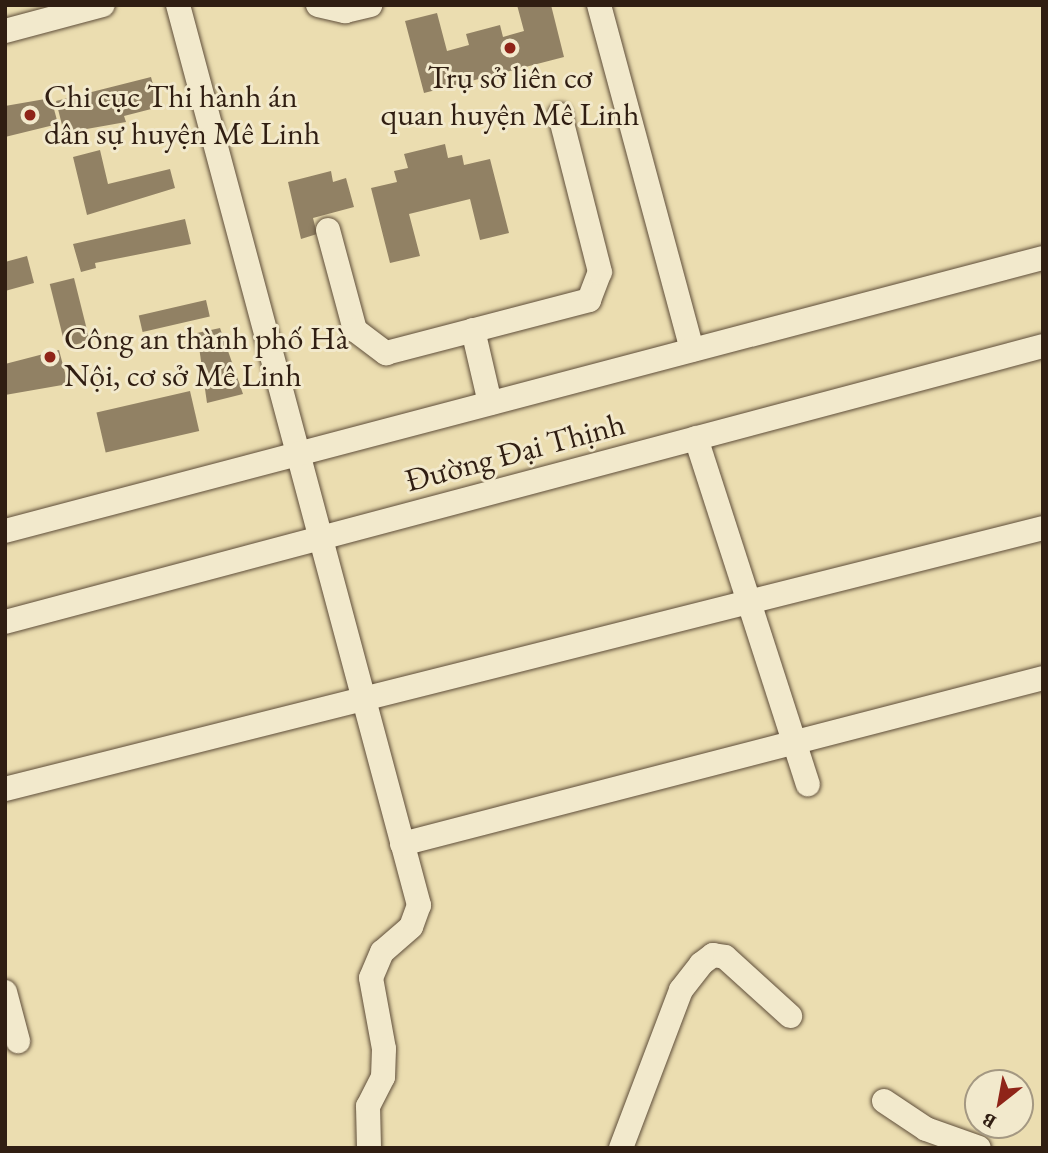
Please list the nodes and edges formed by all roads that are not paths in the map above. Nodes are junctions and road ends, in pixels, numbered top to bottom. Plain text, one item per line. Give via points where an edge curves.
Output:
1 (103, 5) edge
2 (178, 5) edge
3 (318, 5) edge
4 (370, 5) edge
5 (599, 5) edge
6 (5, 31) edge
7 (559, 115) dead end
8 (328, 230) dead end
9 (1043, 258) edge
10 (473, 330) junction
11 (1043, 346) edge
12 (692, 351) junction
13 (490, 403) junction
14 (696, 438) junction
15 (296, 452) junction
16 (1043, 528) edge
17 (5, 531) edge
18 (318, 539) junction
19 (754, 601) junction
20 (5, 622) edge
21 (1043, 678) edge
22 (361, 701) junction
23 (795, 741) junction
24 (808, 784) dead end
25 (5, 789) edge
26 (402, 844) junction
27 (5, 992) edge
28 (790, 1016) dead end
29 (18, 1041) dead end
30 (884, 1101) dead end
31 (934, 1140) edge
32 (369, 1148) edge
33 (621, 1148) edge
34 (979, 1148) edge

1 - 6 street
2 - 15 street
3 - 4 street via 335,11
5 - 12 street
7 - 10 street via 600,284 589,300
8 - 10 street via 355,330 370,346 386,353
9 - 12 street, Đường Đại Thịnh
10 - 13 street
11 - 14 street, Đường Đại Thịnh
12 - 13 street, Đường Đại Thịnh
13 - 15 street, Đường Đại Thịnh
14 - 18 street, Đường Đại Thịnh
14 - 19 street
15 - 17 street, Đường Đại Thịnh
15 - 18 street
16 - 19 street
18 - 20 street, Đường Đại Thịnh
18 - 22 street
19 - 22 street
19 - 23 street
21 - 23 street
22 - 25 street
22 - 26 street
23 - 24 street
23 - 26 street
26 - 32 street via 419,905 411,927 382,953 371,978 384,1049 383,1077 368,1106
27 - 29 street
28 - 33 street via 725,957 713,955 701,964 681,990
30 - 31 street
31 - 34 street

